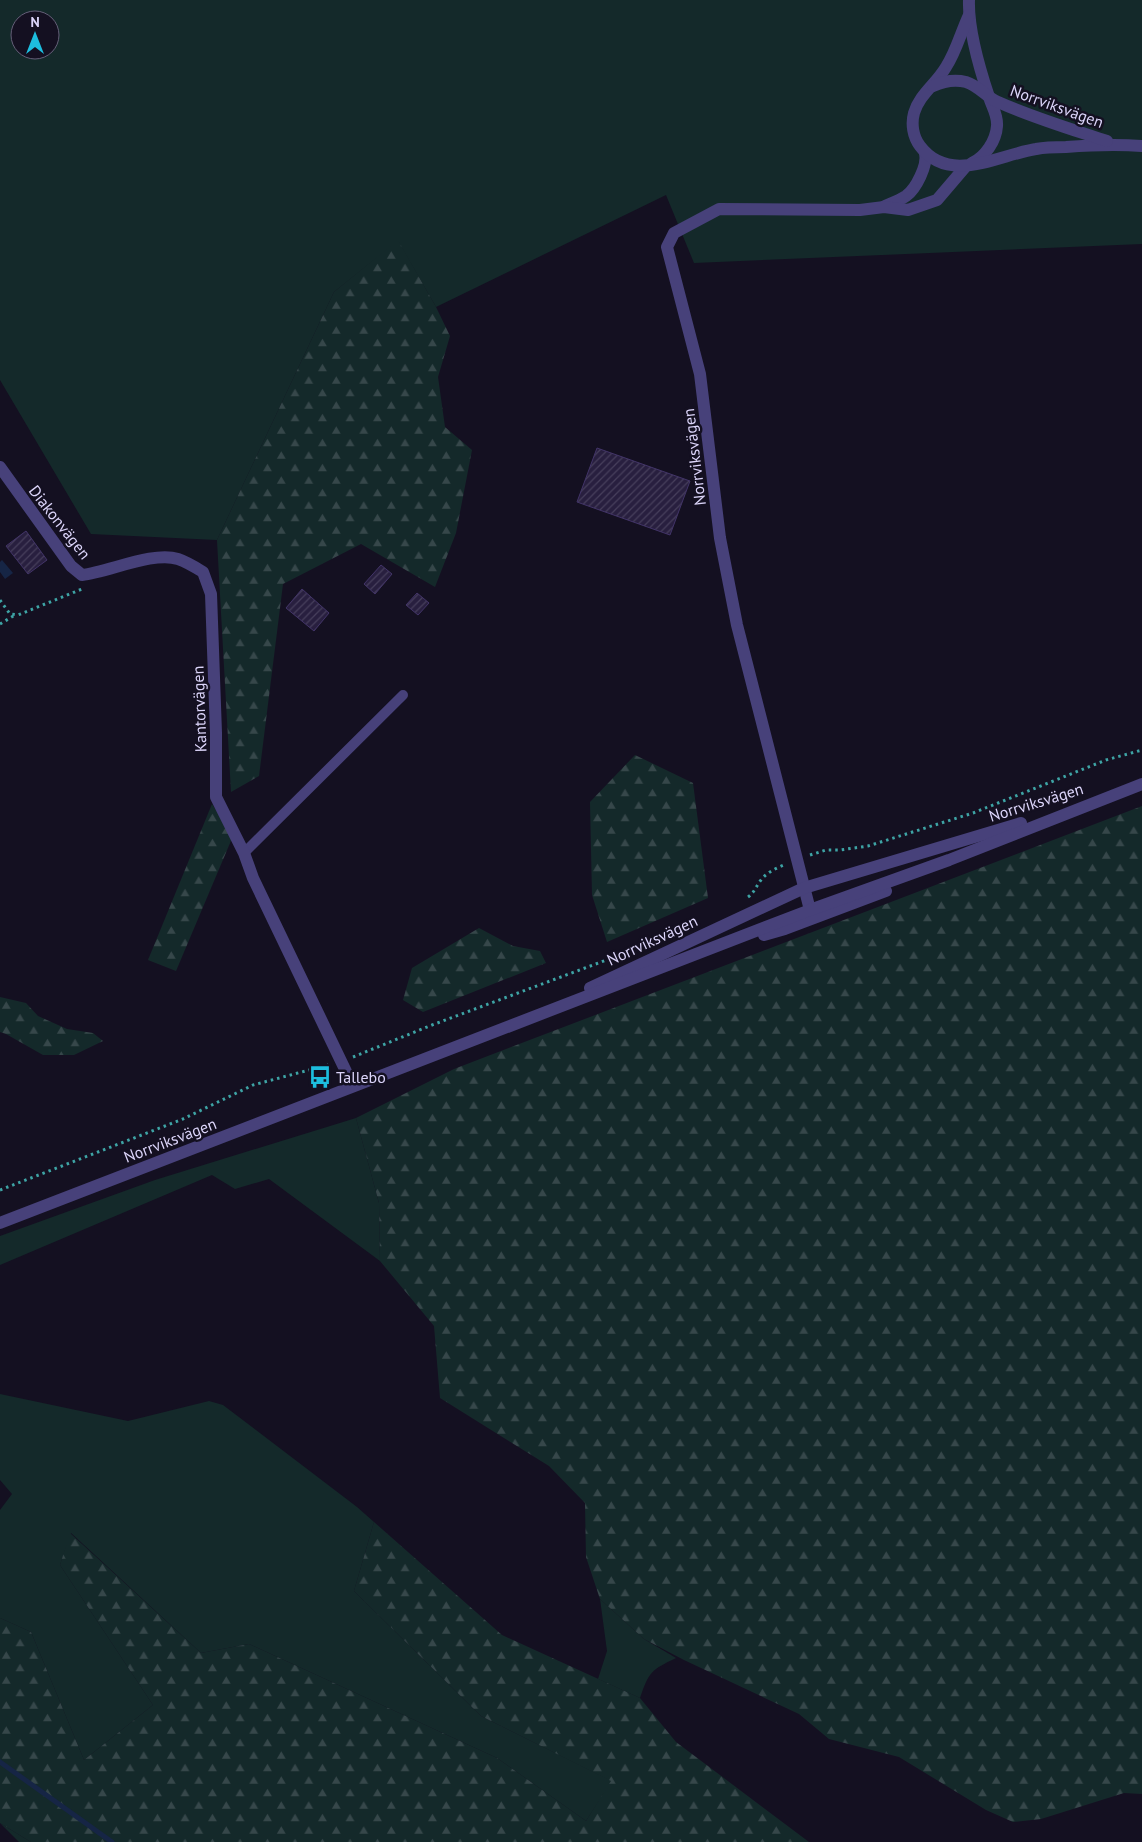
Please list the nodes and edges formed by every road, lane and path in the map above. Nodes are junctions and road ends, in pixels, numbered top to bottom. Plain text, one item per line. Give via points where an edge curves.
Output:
1 (970, 0) edge
2 (969, 15) junction
3 (930, 89) junction
4 (989, 99) junction
5 (1114, 144) junction
6 (1142, 146) edge
7 (925, 153) junction
8 (966, 166) junction
9 (884, 207) junction
10 (0, 467) edge
11 (193, 566) joint
12 (15, 615) dead end
13 (0, 624) edge
14 (403, 695) dead end
15 (1142, 750) edge
16 (1142, 784) edge
17 (1104, 798) junction
18 (244, 853) junction
19 (796, 859) junction
20 (949, 860) junction
21 (804, 888) junction
22 (746, 899) dead end
23 (810, 910) junction
24 (638, 948) dead end
25 (698, 953) junction
26 (516, 1024) junction
27 (341, 1062) junction
28 (353, 1086) junction
29 (0, 1190) edge
30 (0, 1223) edge

1 - 2 street, Norrviksvägen
2 - 3 street, Norrviksvägen via 947,67
2 - 4 street, Norrviksvägen
3 - 4 street, Norrviksvägen via 942,81 967,82
3 - 7 street, Norrviksvägen via 918,102 913,116 917,142
4 - 5 street, Norrviksvägen
4 - 8 street, Norrviksvägen via 996,111 994,138 979,160
5 - 6 street, Norrviksvägen
5 - 8 street, Norrviksvägen via 1036,149
7 - 8 street, Norrviksvägen via 952,166
7 - 9 street, Norrviksvägen via 927,160 923,171 908,195
8 - 9 street, Norrviksvägen via 937,200 908,210
9 - 19 street, Norrviksvägen via 860,210 719,209 674,233 667,247 700,374 720,538 737,625
10 - 11 street, Diakonvägen via 71,566 82,575 161,558 177,558
11 - 18 street, Kantorvägen via 203,572 211,594 216,797
12 - 13 path
14 - 18 lane
15 - 19 path via 1106,760 973,813 868,846 826,850
16 - 17 street, Norrviksvägen
17 - 20 street, Norrviksvägen
17 - 21 street, Norrviksvägen
18 - 27 street
19 - 21 street, Norrviksvägen
19 - 22 path via 772,870
20 - 23 street, Norrviksvägen
20 - 25 street, Norrviksvägen via 885,892 785,929
21 - 23 street, Norrviksvägen
21 - 26 street, Norrviksvägen
23 - 25 street, Norrviksvägen
24 - 27 path
25 - 26 street, Norrviksvägen
26 - 28 street, Norrviksvägen
27 - 28 street
27 - 29 path via 253,1085 183,1119
28 - 30 street, Norrviksvägen

